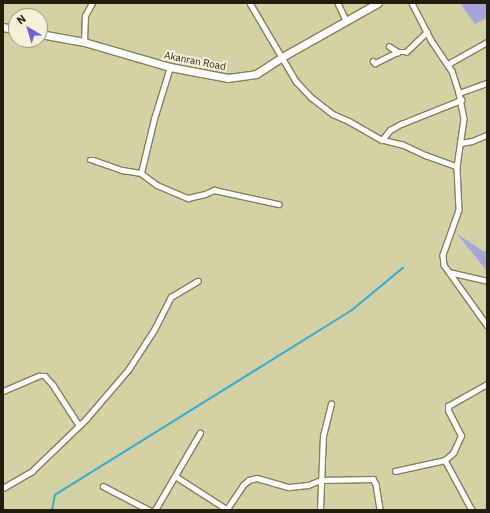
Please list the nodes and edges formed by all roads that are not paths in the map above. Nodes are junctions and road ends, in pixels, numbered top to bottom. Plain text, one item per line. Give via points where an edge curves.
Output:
1 (92, 3) edge
2 (250, 3) edge
3 (338, 3) edge
4 (378, 3) edge
5 (412, 3) edge
6 (346, 20) junction
7 (427, 32) junction
8 (48, 35) edge
9 (84, 42) junction
10 (487, 42) edge
11 (389, 46) dead end
12 (398, 52) junction
13 (282, 57) junction
14 (373, 61) dead end
15 (448, 64) junction
16 (170, 67) junction
17 (487, 83) edge
18 (459, 93) junction
19 (461, 100) junction
20 (487, 135) edge
21 (382, 140) junction
22 (461, 143) junction
23 (90, 160) dead end
24 (457, 167) junction
25 (141, 173) junction
26 (278, 204) dead end
27 (449, 272) junction
28 (487, 281) edge
29 (198, 282) dead end
30 (487, 325) edge
31 (487, 384) edge
32 (3, 391) edge
33 (331, 404) dead end
34 (79, 425) junction
35 (200, 433) dead end
36 (445, 460) junction
37 (395, 471) dead end
38 (175, 476) junction
39 (321, 480) junction
40 (103, 486) dead end
41 (3, 488) edge
42 (227, 509) edge
43 (149, 510) edge
44 (155, 510) edge
45 (320, 510) edge
46 (380, 510) edge
47 (472, 510) edge

1 - 9 street via 85,16
2 - 13 street
3 - 6 street
4 - 6 main road, Akanran Road
5 - 7 street
6 - 13 main road, Akanran Road
7 - 12 street via 406,52
7 - 15 street
8 - 9 main road, Akanran Road
9 - 16 main road, Akanran Road
10 - 15 street
11 - 12 street
12 - 14 street via 376,63
13 - 16 main road, Akanran Road via 256,74 228,78
13 - 21 street via 296,81 311,98 333,114
15 - 18 street
16 - 25 street
17 - 18 street
18 - 19 street
19 - 21 street via 401,124 390,130
19 - 22 street via 464,119
20 - 22 street
21 - 24 street via 402,145
22 - 24 street
23 - 25 street
24 - 27 street via 459,210 443,255 444,265
25 - 26 street via 157,185 188,198 214,190
27 - 28 street
27 - 30 street
29 - 34 street via 171,297 154,330 128,370
31 - 36 street via 448,406 452,421 461,436 453,454
32 - 34 street via 39,376 45,376 53,384
33 - 39 street via 323,436
34 - 41 street via 32,471
35 - 38 street
36 - 37 street
36 - 47 street
38 - 42 street
38 - 44 street
39 - 42 street via 308,485 289,487 257,478 249,480
39 - 45 street
39 - 46 street via 374,479
40 - 43 street

